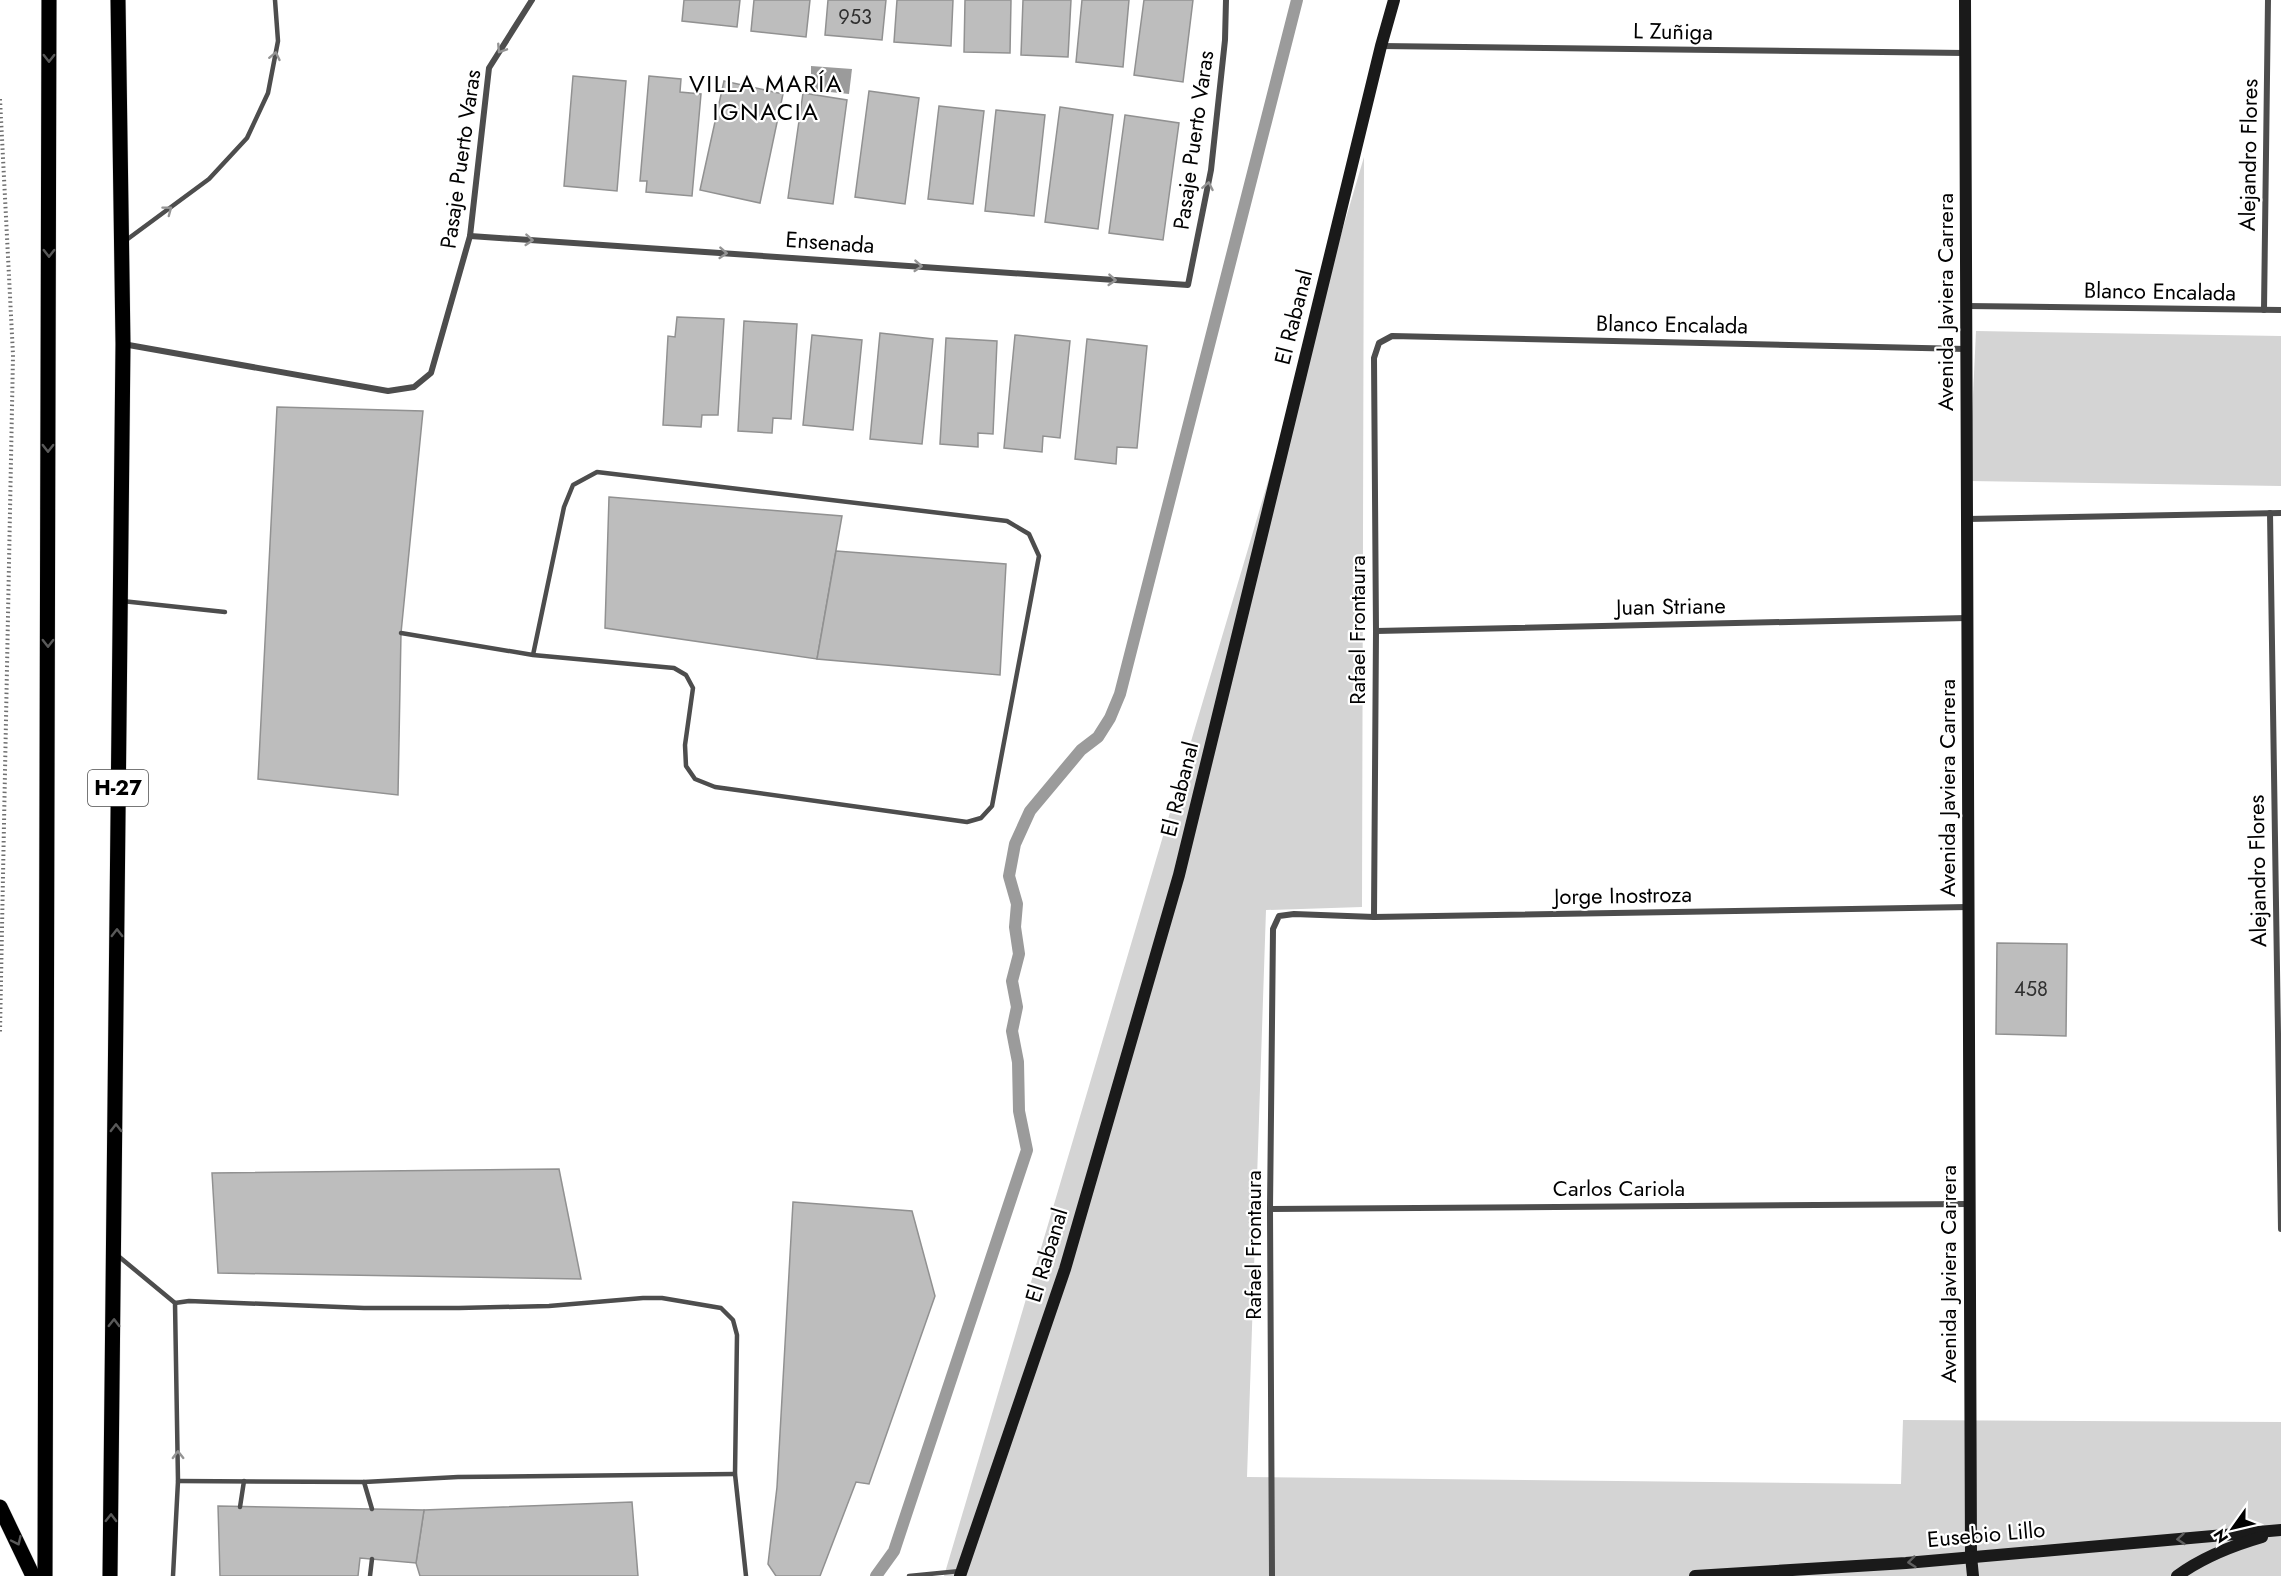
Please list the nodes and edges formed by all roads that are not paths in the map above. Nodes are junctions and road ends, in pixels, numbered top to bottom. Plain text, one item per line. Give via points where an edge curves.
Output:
1 (50, 0) edge
2 (118, 0) edge
3 (275, 0) edge
4 (532, 0) edge
5 (1226, 0) edge
6 (1394, 0) edge
7 (1965, 0) edge
8 (2268, 0) edge
9 (1381, 46) junction
10 (1965, 53) junction
11 (470, 236) junction
12 (120, 244) junction
13 (1188, 285) joint
14 (1966, 306) junction
15 (2264, 310) junction
16 (2281, 310) edge
17 (1379, 343) joint
18 (123, 344) junction
19 (1966, 349) junction
20 (2270, 513) junction
21 (2281, 513) edge
22 (1967, 519) junction
23 (120, 600) junction
24 (225, 612) dead end
25 (1967, 618) junction
26 (1376, 631) junction
27 (401, 633) dead end
28 (532, 655) junction
29 (1968, 907) junction
30 (1279, 916) joint
31 (1374, 917) junction
32 (1969, 1204) junction
33 (1270, 1209) junction
34 (2281, 1229) edge
35 (115, 1253) junction
36 (175, 1303) junction
37 (735, 1474) junction
38 (178, 1481) junction
39 (244, 1481) junction
40 (364, 1482) junction
41 (0, 1507) edge
42 (240, 1507) dead end
43 (372, 1509) dead end
44 (2281, 1530) edge
45 (1971, 1556) junction
46 (372, 1559) dead end
47 (960, 1574) edge
48 (33, 1576) edge
49 (45, 1576) edge
50 (110, 1576) edge
51 (173, 1576) edge
52 (370, 1576) edge
53 (746, 1576) edge
54 (909, 1576) edge
55 (1272, 1576) edge
56 (1695, 1576) edge
57 (1973, 1576) edge
58 (2177, 1576) edge

1 -> 49 main road
2 - 12 main road, H-27
12 -> 3 lane via 209,179 247,138 268,93 278,41
4 -> 11 street, Pasaje Puerto Varas via 489,68
13 -> 5 street, Pasaje Puerto Varas via 1211,170
6 - 9 street, El Rabanal
7 - 10 street, Avenida Javiera Carrera
8 - 15 street, Alejandro Flores
9 - 10 street, L Zuñiga
9 - 47 street, El Rabanal via 1179,875 1065,1269
10 - 14 street, Avenida Javiera Carrera
11 -> 13 street, Ensenada
11 - 18 street, Pasaje Puerto Varas via 431,373 414,387 388,391
12 - 18 main road, H-27
14 - 15 street, Blanco Encalada
14 - 19 street, Avenida Javiera Carrera
15 - 16 street, Blanco Encalada
17 - 19 street, Blanco Encalada via 1392,336
17 - 26 street, Rafael Frontaura via 1374,358
18 - 23 main road, H-27
19 - 22 street, Avenida Javiera Carrera
20 - 21 street
20 - 22 street
20 - 34 street, Alejandro Flores
22 - 25 street, Avenida Javiera Carrera
23 - 24 lane
35 -> 23 main road, H-27
25 - 26 street, Juan Striane
25 - 29 street, Avenida Javiera Carrera
26 - 31 street, Rafael Frontaura
27 - 28 lane
28 - 28 lane via 564,507 573,485 597,472 1007,521 1029,534 1039,556 992,806 981,818 967,822 715,787 695,779 686,766 693,688 686,675 674,668
29 - 31 street, Jorge Inostroza
29 - 32 street, Avenida Javiera Carrera
30 - 31 street, Jorge Inostroza
30 - 33 street, Rafael Frontaura via 1273,929
32 - 33 street, Carlos Cariola
32 - 45 street, Avenida Javiera Carrera
33 - 55 street, Rafael Frontaura
35 - 36 lane
50 -> 35 main road, H-27
36 - 37 lane via 459,1308 662,1298 721,1308 733,1320 737,1335
38 -> 36 lane
37 - 40 lane
37 - 53 lane
38 - 39 lane
38 - 51 lane
39 - 40 lane
39 - 42 lane
40 - 43 lane
41 -> 48 main road
44 -> 45 street, Eusebio Lillo
44 - 58 street, Eusebio Lillo via 2225,1548
45 -> 56 street, Eusebio Lillo
45 - 57 street, Avenida Javiera Carrera
46 - 52 lane
47 - 54 lane

